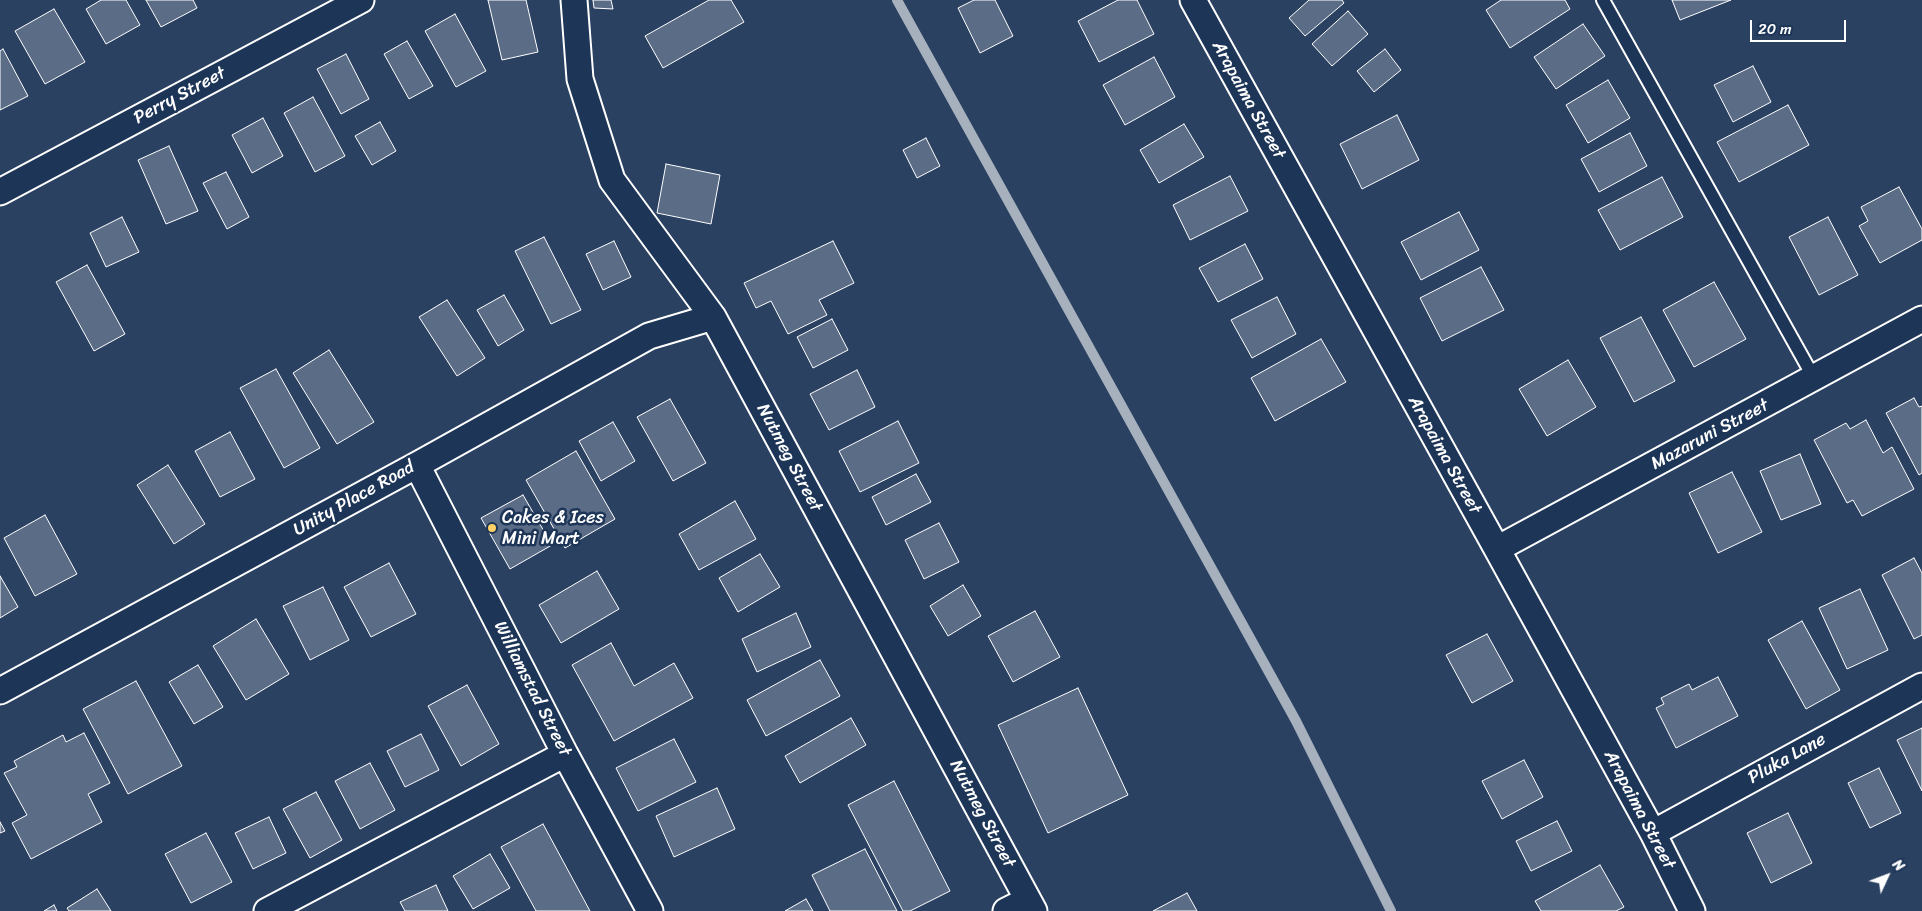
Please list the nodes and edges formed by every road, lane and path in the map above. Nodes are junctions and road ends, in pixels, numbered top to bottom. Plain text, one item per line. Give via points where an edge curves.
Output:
1 (361, 0) edge
2 (574, 0) edge
3 (1193, 0) edge
4 (1603, 0) edge
5 (0, 192) edge
6 (713, 318) junction
7 (1922, 319) edge
8 (1814, 378) junction
9 (417, 465) junction
10 (1497, 549) junction
11 (1922, 686) edge
12 (0, 691) edge
13 (565, 754) junction
14 (1652, 833) junction
15 (1023, 907) edge
16 (266, 911) edge
17 (650, 911) edge
18 (1692, 911) edge

1 - 5 street, Perry Street
2 - 6 street, Nutmeg Street via 580,79 612,180
3 - 10 street, Arapaima Street
4 - 8 lane
6 - 9 street, Unity Place Road via 649,336
6 - 15 street, Nutmeg Street
7 - 8 street, Mazaruni Street
8 - 10 street, Mazaruni Street
9 - 12 street, Unity Place Road
9 - 13 street, Williamstad Street
10 - 14 street, Arapaima Street
11 - 14 street, Pluka Lane
13 - 16 street
13 - 17 street, Williamstad Street
14 - 18 street, Arapaima Street

